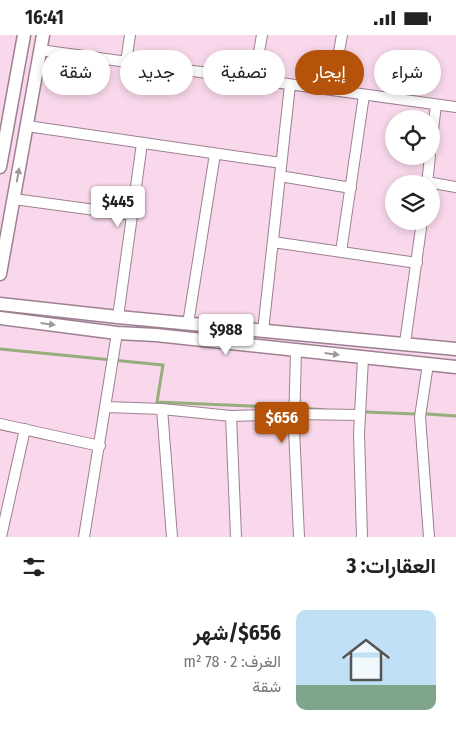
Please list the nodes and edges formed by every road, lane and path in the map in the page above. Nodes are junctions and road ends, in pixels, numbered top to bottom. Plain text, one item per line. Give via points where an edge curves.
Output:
1 (24, 35) edge
2 (43, 35) edge
3 (130, 35) edge
4 (262, 35) edge
5 (342, 35) edge
6 (40, 50) junction
7 (128, 50) edge
8 (259, 50) edge
9 (339, 50) edge
10 (120, 61) edge
11 (285, 84) edge
12 (290, 85) junction
13 (295, 86) edge
14 (364, 95) joint
15 (436, 105) junction
16 (456, 107) edge
17 (435, 110) edge
18 (27, 126) junction
19 (142, 143) junction
20 (215, 154) junction
21 (282, 163) junction
22 (0, 167) edge
23 (280, 176) junction
24 (440, 185) edge
25 (456, 187) edge
26 (351, 188) junction
27 (14, 199) junction
28 (132, 215) junction
29 (421, 230) edge
30 (273, 242) junction
31 (341, 252) junction
32 (417, 263) junction
33 (0, 274) edge
34 (0, 304) edge
35 (118, 317) junction
36 (0, 318) edge
37 (157, 321) junction
38 (188, 324) junction
39 (263, 331) junction
40 (117, 333) junction
41 (156, 335) junction
42 (405, 343) junction
43 (456, 349) edge
44 (296, 350) junction
45 (363, 358) junction
46 (428, 364) junction
47 (456, 367) edge
48 (106, 407) junction
49 (162, 409) junction
50 (294, 414) junction
51 (360, 415) junction
52 (230, 416) junction
53 (0, 424) edge
54 (26, 429) junction
55 (100, 446) junction
56 (2, 537) edge
57 (84, 537) edge
58 (172, 537) edge
59 (236, 537) edge
60 (299, 537) edge
61 (362, 537) edge
62 (429, 537) edge

1 - 22 street
2 - 6 street
3 - 7 street
4 - 8 street
5 - 9 street
6 - 10 street
6 - 18 street
11 - 12 street
12 - 13 street
12 - 21 street
14 - 15 street
14 - 26 street
15 - 16 street
15 - 17 street
18 - 19 street
27 -> 18 street
19 - 20 street
19 - 28 street
20 - 21 street
20 - 38 street
21 - 23 street
23 - 26 street
23 - 30 street
24 - 25 street
26 - 31 street
27 - 28 street
27 - 33 street
28 - 35 street
29 - 32 street
30 - 31 street
30 - 39 street
31 - 32 street
32 - 42 street
34 - 35 street
35 - 37 street
36 -> 40 street
37 - 38 street
37 - 41 street
38 - 39 street
39 - 42 street
40 - 41 street
40 - 48 street
41 - 44 street
42 - 43 street
44 -> 45 street
44 - 50 street
45 - 46 street
45 - 51 street
46 - 47 street
46 - 62 street via 420,417
48 - 49 street
48 - 55 street
49 - 52 street
49 - 58 street
50 - 51 street
50 - 52 street
50 - 60 street
51 - 61 street
52 - 59 street
53 - 54 street
54 - 55 street
54 - 56 street
55 - 57 street

